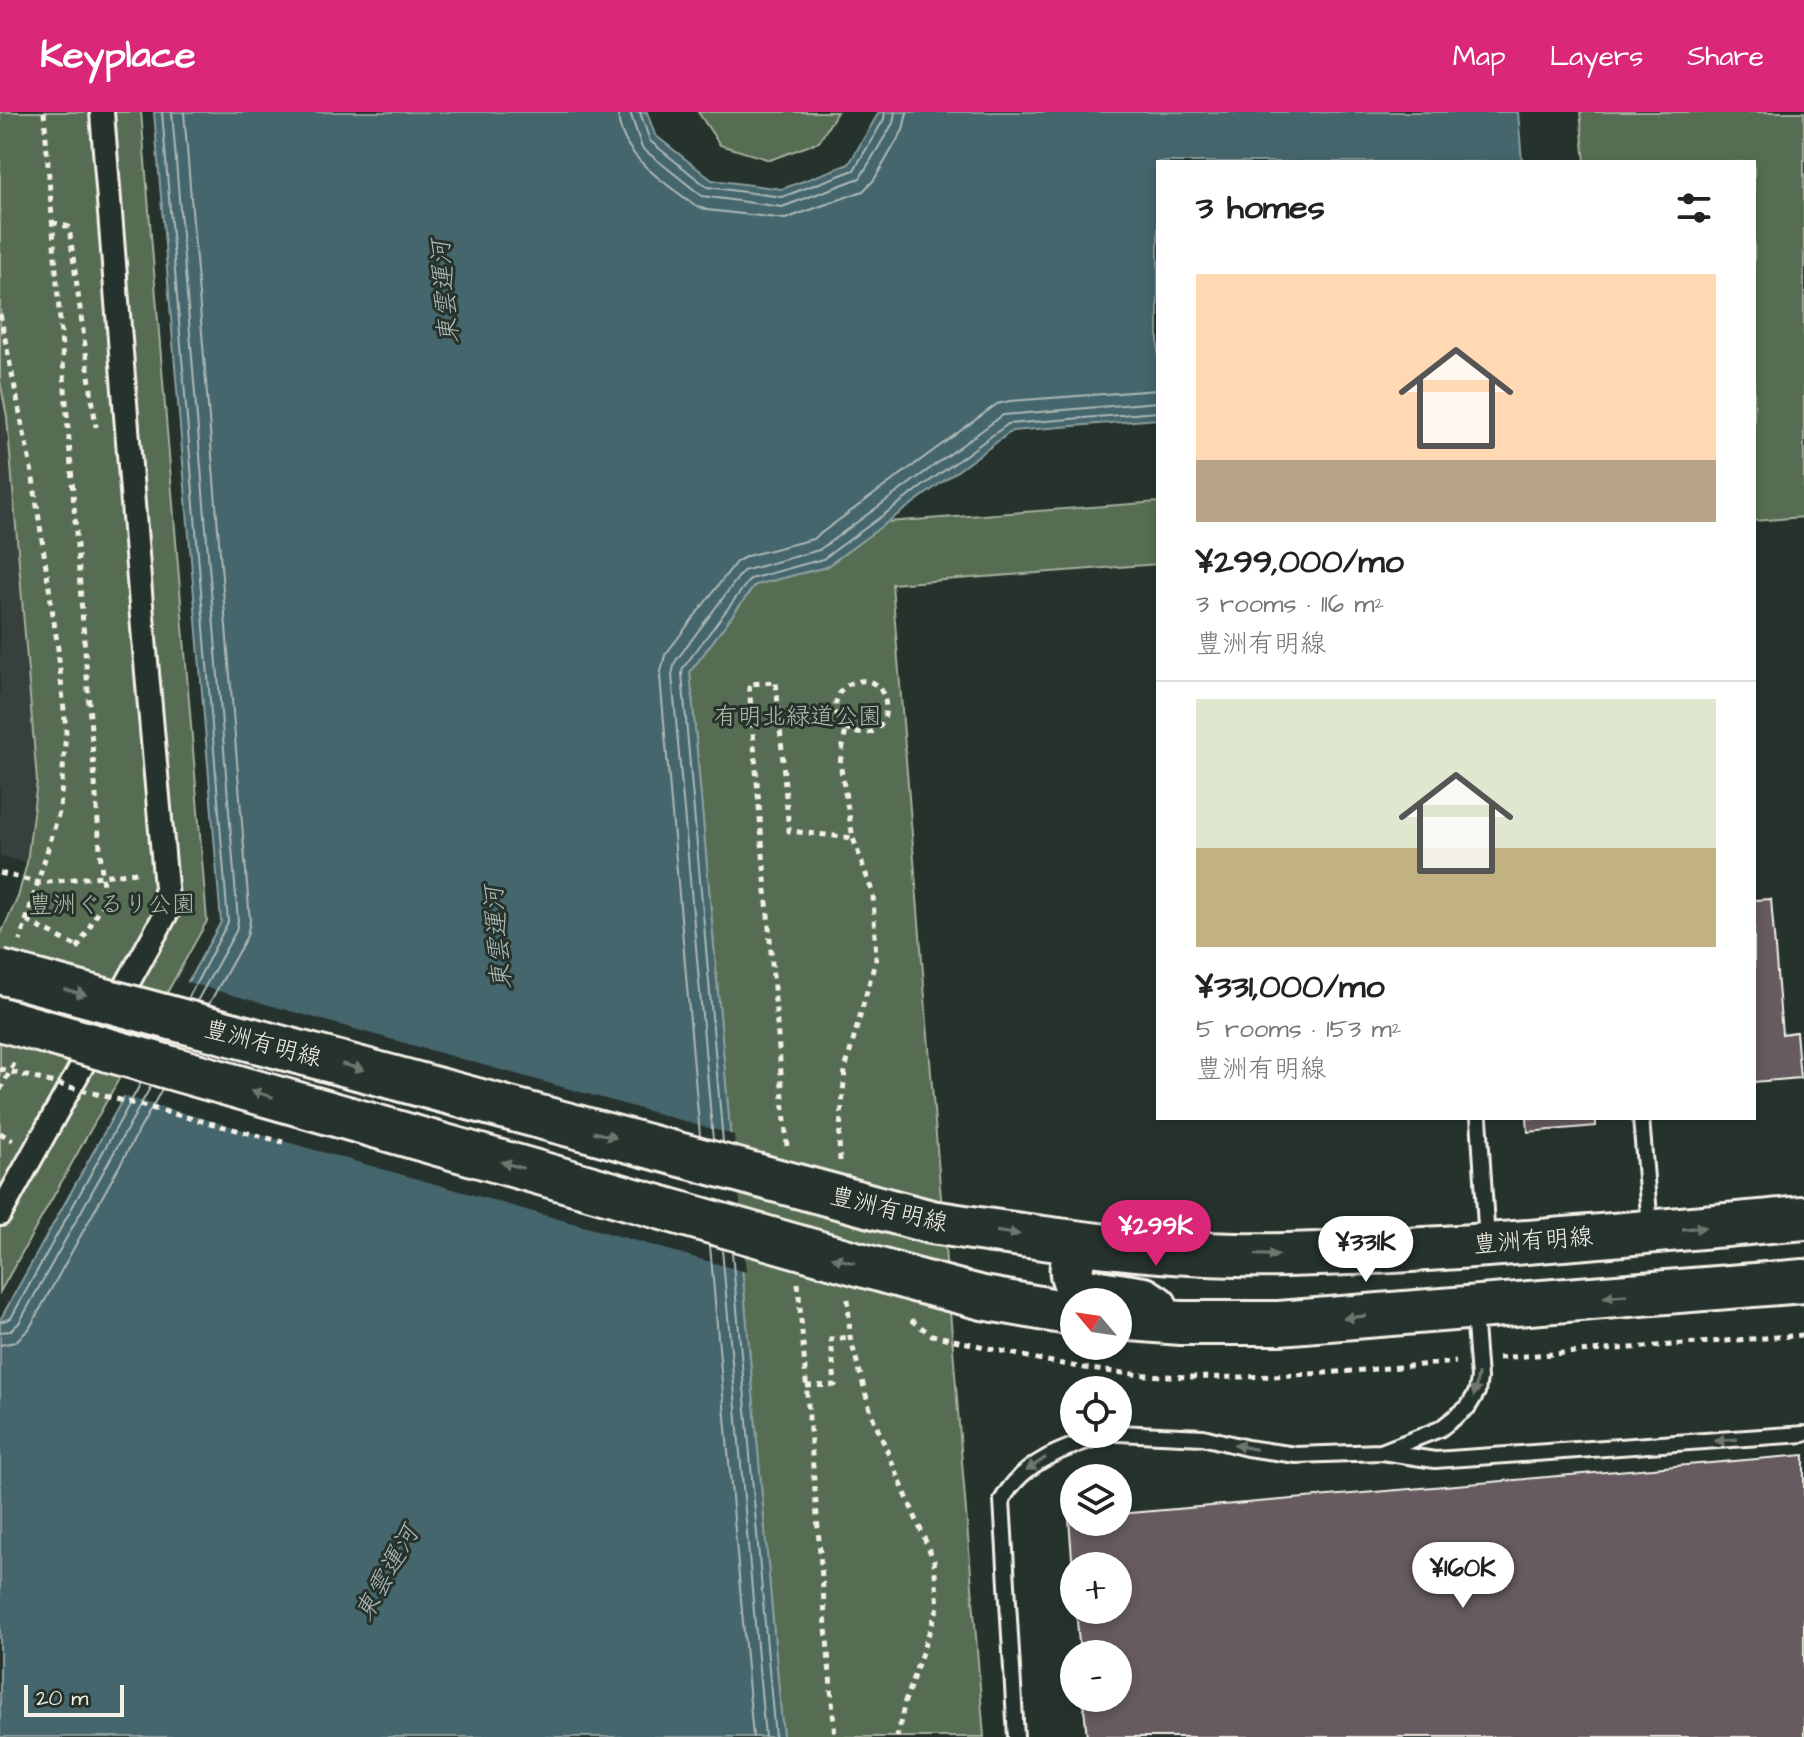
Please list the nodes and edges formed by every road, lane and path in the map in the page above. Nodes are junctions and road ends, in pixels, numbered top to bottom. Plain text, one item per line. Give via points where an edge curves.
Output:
1 (44, 112) edge
2 (102, 112) edge
3 (52, 222) junction
4 (0, 314) edge
5 (97, 431) dead end
6 (873, 684) dead end
7 (846, 729) dead end
8 (853, 838) dead end
9 (138, 871) dead end
10 (0, 873) edge
11 (102, 876) junction
12 (40, 883) junction
13 (27, 921) dead end
14 (78, 947) junction
15 (71, 960) dead end
16 (0, 972) edge
17 (0, 1019) edge
18 (18, 1057) dead end
19 (1, 1086) edge
20 (1479, 1120) edge
21 (1641, 1120) edge
22 (787, 1152) dead end
23 (0, 1214) edge
24 (1804, 1218) edge
25 (1650, 1231) junction
26 (1080, 1244) junction
27 (1487, 1244) junction
28 (797, 1277) dead end
29 (1804, 1281) edge
30 (1474, 1307) junction
31 (1060, 1312) edge
32 (1132, 1319) edge
33 (1181, 1323) junction
34 (850, 1337) dead end
35 (806, 1386) junction
36 (1132, 1434) edge
37 (1804, 1434) edge
38 (1067, 1448) edge
39 (1381, 1452) junction
40 (835, 1737) edge
41 (1016, 1737) edge

1 - 3 path
2 - 23 street via 168,910
3 - 5 path via 69,227
3 - 11 path
4 - 12 path via 33,478 66,731 60,809
6 - 7 path via 887,705 883,721 870,732
8 - 22 path via 789,831 776,682 749,684
9 - 11 path
10 - 12 path
11 - 12 path
11 - 14 path via 104,901
13 - 14 path
14 - 15 path
16 -> 26 main road, 豊洲有明線, bridge via 931,1222
31 -> 17 main road, 豊洲有明線, bridge via 918,1281
18 - 19 path
20 - 27 lane
21 - 25 lane
25 -> 24 main road, 豊洲有明線
25 - 27 main road, 豊洲有明線
26 -> 27 main road, 豊洲有明線 via 1284,1255
26 - 33 main road via 1071,1277 1080,1289 1144,1299
28 - 35 path
29 -> 30 main road
30 -> 33 main road via 1279,1323
30 -> 39 lane via 1479,1378 1468,1407 1440,1429
32 - 33 main road
34 - 35 path via 831,1339 835,1385
35 - 40 path
39 -> 36 lane via 1296,1455 1203,1437
37 -> 39 lane via 1435,1460
38 -> 41 lane via 1028,1468 1002,1500

